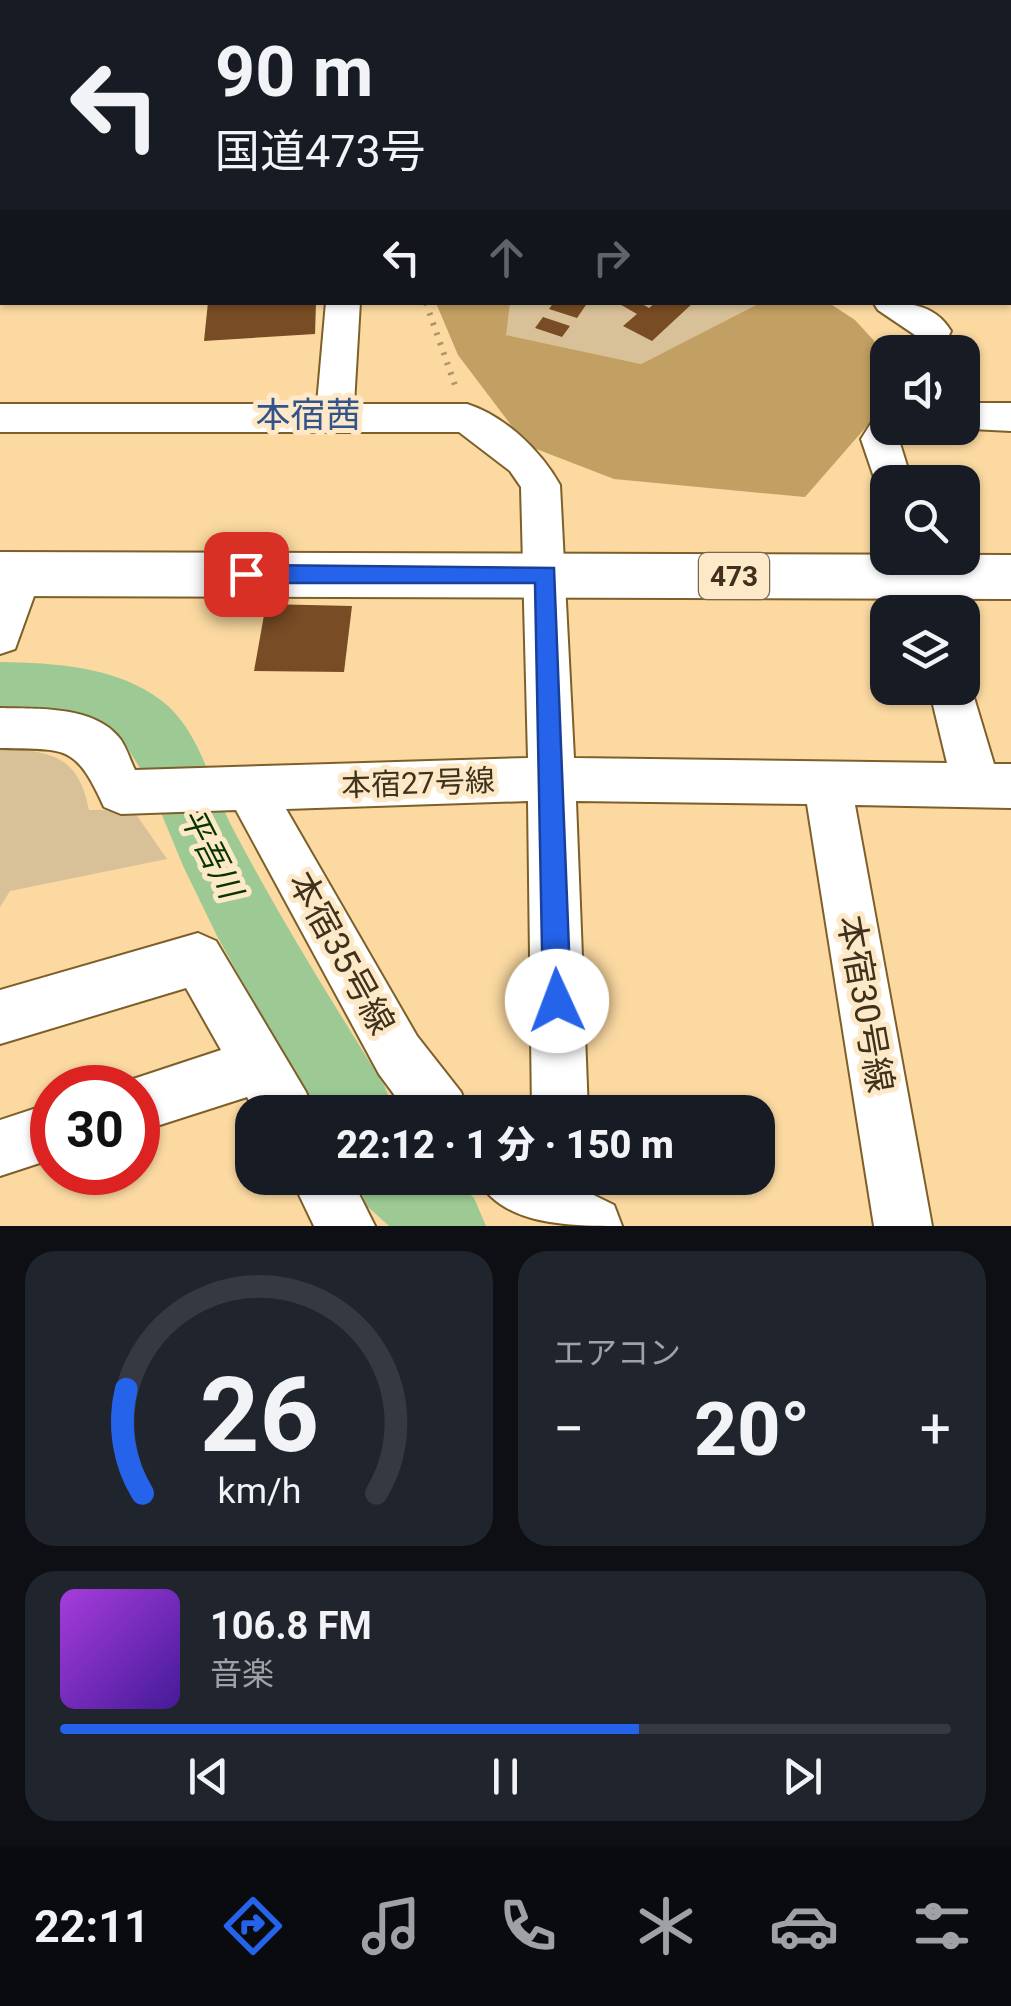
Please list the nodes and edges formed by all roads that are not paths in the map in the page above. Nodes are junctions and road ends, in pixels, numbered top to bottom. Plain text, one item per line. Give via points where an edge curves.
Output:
1 (343, 305) edge
2 (980, 417) edge
3 (1011, 417) edge
4 (0, 418) edge
5 (335, 418) junction
6 (546, 574) junction
7 (1011, 577) edge
8 (924, 582) edge
9 (6, 602) edge
10 (958, 705) edge
11 (0, 728) edge
12 (551, 779) junction
13 (827, 782) junction
14 (993, 786) edge
15 (235, 789) junction
16 (0, 1017) edge
17 (260, 1065) junction
18 (277, 1095) edge
19 (428, 1095) edge
20 (560, 1095) edge
21 (160, 1097) edge
22 (30, 1138) edge
23 (0, 1148) edge
24 (329, 1195) edge
25 (547, 1195) edge
26 (573, 1206) edge
27 (346, 1226) edge
28 (903, 1226) edge

1 - 5 street
2 - 3 street
4 - 5 street
5 - 6 street via 467,418 524,461 540,485
6 - 8 highway, 473
6 - 9 highway, 473
6 - 12 street
7 - 8 highway, 473
10 - 14 street
11 - 15 street, 本宿27号線 via 68,730 103,752 121,792
12 - 13 street, 本宿27号線
12 - 15 street, 本宿27号線
12 - 20 street
13 - 14 street, 本宿27号線
13 - 28 street, 本宿30号線
15 - 19 street, 本宿35号線
16 - 17 street via 198,959
17 - 18 street
17 - 21 street
22 - 23 street
24 - 27 street
25 - 26 street

